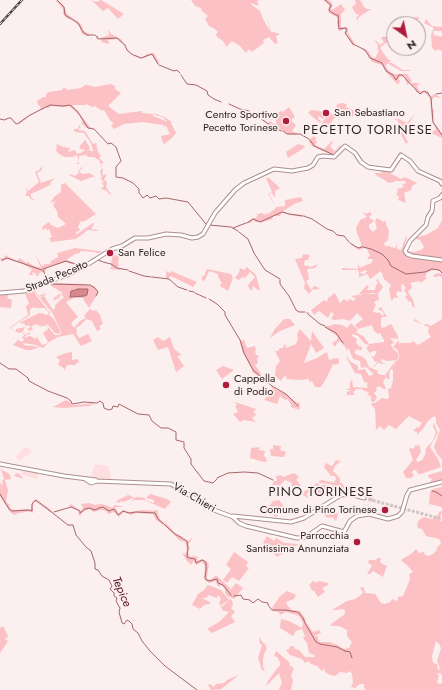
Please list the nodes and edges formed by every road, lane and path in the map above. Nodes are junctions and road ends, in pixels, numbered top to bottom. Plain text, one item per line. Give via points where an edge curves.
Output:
1 (442, 184) edge
2 (442, 195) edge
3 (442, 260) edge
4 (0, 293) edge
5 (0, 464) edge
6 (442, 482) edge
7 (364, 498) tunnel mouth
8 (236, 519) junction

1 - 4 main road, Strada Pecetto via 418,171 401,155 391,170 368,167 345,146 334,157 318,157 308,168 292,171 274,169 244,183 215,213 203,234 196,238 166,234 148,238 138,237 82,268 50,281 22,291
2 - 3 main road via 433,200 432,211 426,225 410,241 405,251 412,256
5 - 8 main road, Via Chieri via 91,481 171,484 214,510
6 - 8 main road, Via Chieri via 409,490 402,512 398,516 388,519 369,514 357,516 341,532 324,526 306,538 297,538 241,524
7 - 8 main road via 341,495 304,518 291,522

